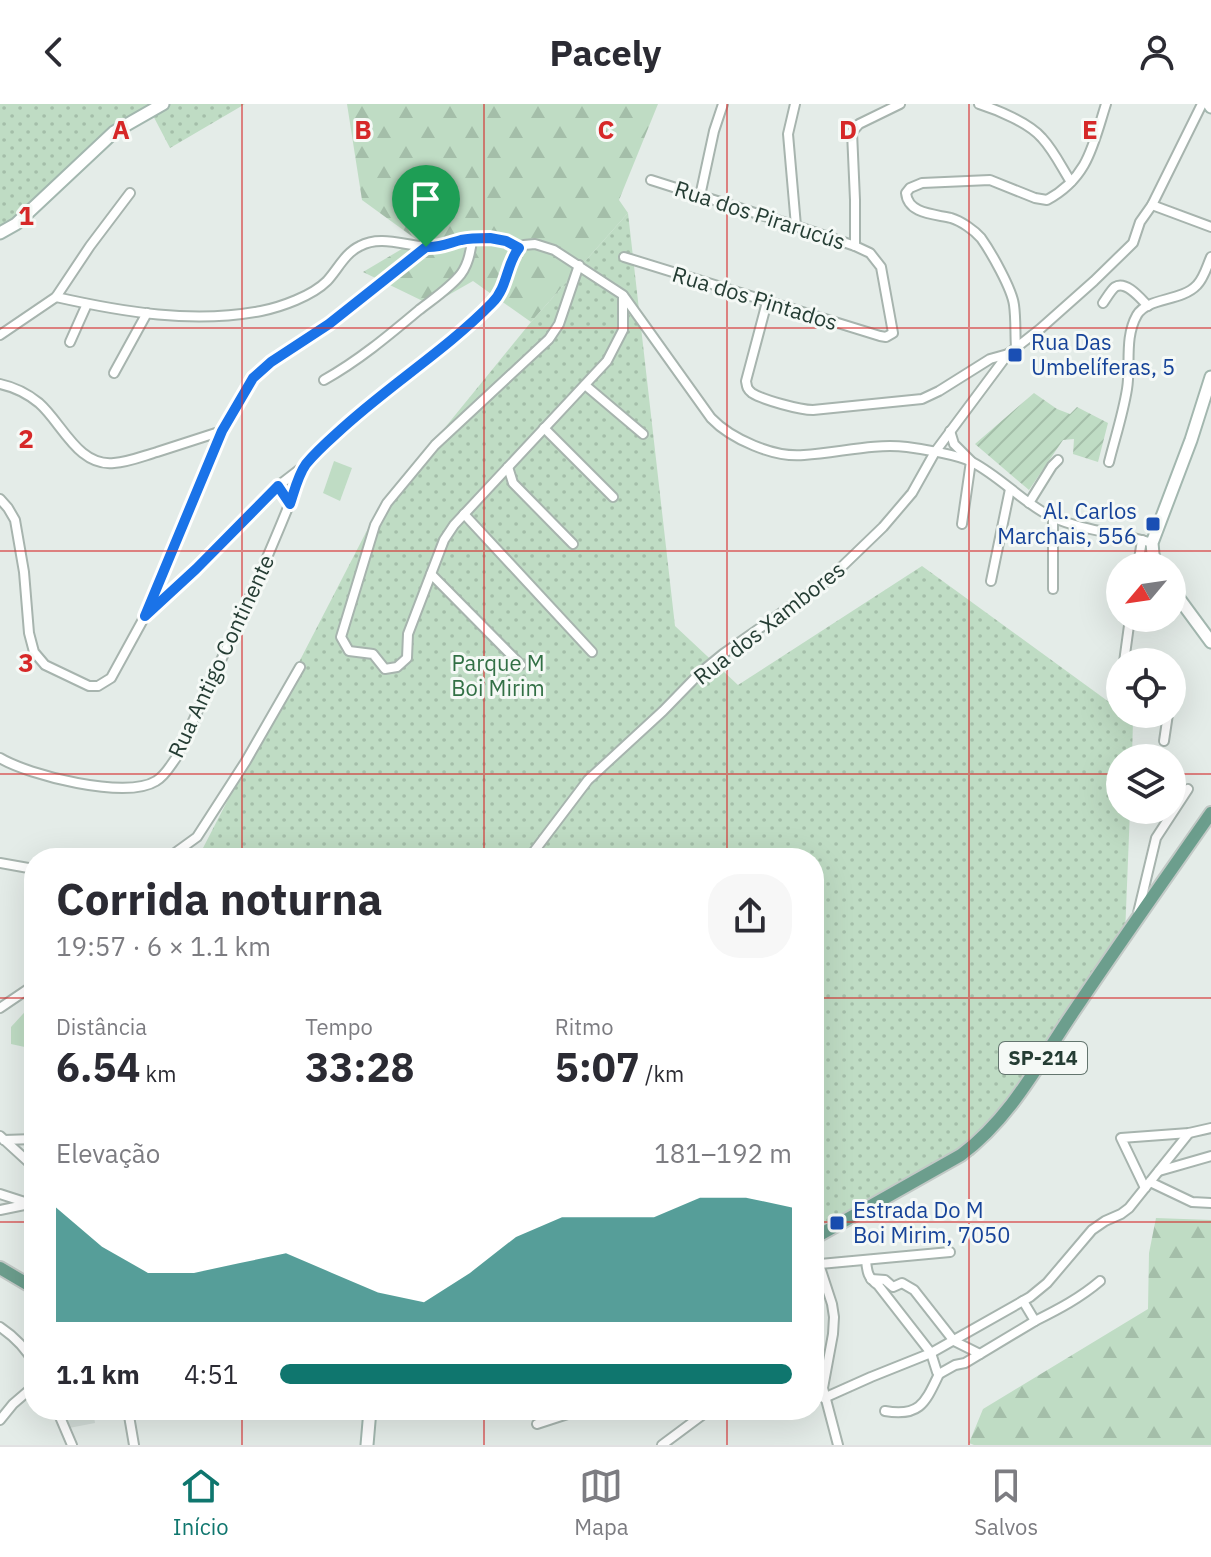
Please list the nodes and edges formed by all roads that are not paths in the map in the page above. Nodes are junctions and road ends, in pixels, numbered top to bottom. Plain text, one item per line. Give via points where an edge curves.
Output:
1 (163, 104) edge
2 (723, 104) edge
3 (795, 104) edge
4 (900, 104) edge
5 (979, 104) edge
6 (1106, 104) edge
7 (1202, 104) edge
8 (651, 180) dead end
9 (1071, 182) junction
10 (130, 193) dead end
11 (700, 196) junction
12 (1152, 205) junction
13 (796, 226) junction
14 (1211, 227) edge
15 (0, 233) edge
16 (472, 239) junction
17 (855, 246) junction
18 (426, 247) junction
19 (519, 248) junction
20 (624, 257) dead end
21 (1211, 257) edge
22 (579, 265) junction
23 (623, 295) junction
24 (56, 297) junction
25 (767, 302) junction
26 (1103, 303) dead end
27 (87, 304) junction
28 (1148, 306) junction
29 (147, 313) junction
30 (0, 335) edge
31 (886, 337) joint
32 (70, 342) dead end
33 (1012, 351) junction
34 (114, 373) dead end
35 (1211, 377) edge
36 (324, 380) dead end
37 (0, 384) edge
38 (585, 385) junction
39 (544, 428) junction
40 (222, 431) junction
41 (950, 431) junction
42 (643, 434) dead end
43 (935, 452) junction
44 (1058, 460) dead end
45 (971, 461) junction
46 (1109, 462) dead end
47 (304, 466) junction
48 (508, 467) junction
49 (278, 486) junction
50 (1010, 489) junction
51 (613, 497) dead end
52 (0, 499) edge
53 (1029, 503) junction
54 (290, 504) junction
55 (464, 514) junction
56 (1053, 517) junction
57 (962, 524) dead end
58 (1147, 541) junction
59 (573, 544) dead end
60 (1141, 552) edge
61 (1152, 552) edge
62 (431, 574) junction
63 (991, 581) dead end
64 (1053, 589) dead end
65 (1186, 608) edge
66 (145, 616) junction
67 (1211, 642) edge
68 (592, 652) dead end
69 (521, 665) dead end
70 (300, 667) dead end
71 (1166, 728) edge
72 (1164, 741) dead end
73 (0, 758) edge
74 (1188, 789) dead end
75 (1211, 813) edge
76 (182, 848) edge
77 (536, 848) edge
78 (0, 863) edge
79 (24, 867) edge
80 (1136, 920) junction
81 (24, 992) edge
82 (0, 1008) edge
83 (1211, 1128) edge
84 (1189, 1133) junction
85 (2, 1138) edge
86 (24, 1139) edge
87 (1211, 1156) edge
88 (24, 1158) edge
89 (1158, 1172) junction
90 (1148, 1185) junction
91 (0, 1194) edge
92 (24, 1201) edge
93 (1211, 1203) edge
94 (24, 1206) edge
95 (0, 1210) edge
96 (824, 1232) edge
97 (950, 1252) dead end
98 (866, 1260) junction
99 (824, 1264) edge
100 (0, 1268) edge
101 (824, 1277) edge
102 (870, 1279) junction
103 (1100, 1281) dead end
104 (24, 1282) edge
105 (1023, 1301) junction
106 (1035, 1321) junction
107 (0, 1327) edge
108 (954, 1341) junction
109 (24, 1347) edge
110 (931, 1353) junction
111 (980, 1354) junction
112 (939, 1374) junction
113 (824, 1378) edge
114 (824, 1378) edge
115 (24, 1395) edge
116 (826, 1403) junction
117 (885, 1411) dead end
118 (0, 1420) edge
119 (61, 1420) edge
120 (130, 1420) edge
121 (369, 1420) edge
122 (549, 1420) edge
123 (696, 1420) edge
124 (537, 1424) dead end
125 (71, 1444) edge
126 (134, 1445) edge
127 (367, 1445) edge
128 (662, 1445) edge
129 (838, 1445) edge

1 - 15 street via 114,132
2 - 11 street
3 - 13 street via 788,148
4 - 17 street via 852,132
5 - 9 street via 1040,135
6 - 9 street via 1090,156
7 - 12 street
8 - 11 street, Rua dos Pirarucús
9 - 33 street via 1047,200 990,180 922,183 906,193 916,208 953,218 980,237 1012,296
10 - 24 street
11 - 13 street, Rua dos Pirarucús
12 - 14 street
12 - 33 street via 1133,243
13 - 17 street, Rua dos Pirarucús
16 - 18 street
16 - 19 street via 506,241
16 - 36 street via 467,265 448,286
17 - 31 street, Rua dos Pirarucús via 881,267 893,333
18 - 29 street via 372,241 360,245 313,291 263,310 219,316
18 - 40 street via 262,369
19 - 22 street via 535,244
19 - 47 street via 493,302 352,419
20 - 25 street, Rua dos Pintados
21 - 28 street via 1196,287
22 - 23 street
22 - 62 street via 549,339 435,445 387,503 375,525 341,637 349,651 373,654 385,669 407,658 408,634
23 - 38 street via 623,330 607,361
23 - 43 street via 711,418 741,441 798,456 874,447
24 - 27 street
24 - 30 street
25 - 31 street, Rua dos Pintados
25 - 33 street via 747,386 799,409 922,399
26 - 28 street via 1114,287 1125,286
27 - 29 street
27 - 32 street
28 - 46 street via 1136,317 1129,340 1126,391
29 - 34 street
33 - 41 street, Rua dos Xambores
35 - 58 street via 1191,440
37 - 40 street via 37,402 83,454 101,462 137,458
38 - 39 street
38 - 42 street
39 - 48 street
39 - 51 street
40 - 66 street
41 - 43 street, Rua dos Xambores
41 - 45 street via 954,444
43 - 45 street
43 - 77 street, Rua dos Xambores via 912,493 883,527 827,581 711,663 597,770
44 - 53 street
45 - 50 street
45 - 57 street
47 - 49 street
47 - 54 street, Rua Antigo Continente
48 - 55 street
48 - 59 street via 513,483
49 - 54 street
49 - 66 street
50 - 53 street
50 - 63 street
52 - 66 street via 15,520 30,644 45,665 89,686 106,683
53 - 56 street
54 - 73 street, Rua Antigo Continente via 176,758 164,774 135,788 90,786 28,771
55 - 62 street via 444,540
55 - 68 street
56 - 58 street
56 - 64 street
58 - 60 street
58 - 61 street
62 - 69 street
65 - 67 street
70 - 76 street via 197,837
71 - 72 street
74 - 80 street via 1156,838
75 - 80 main road, SP-214
78 - 79 street
80 - 96 main road, SP-214 via 1014,1102 980,1140
81 - 82 street
83 - 84 street
84 - 89 street
84 - 90 street via 1121,1138
85 - 86 street
85 - 88 street
87 - 89 street
89 - 90 street
90 - 93 street via 1192,1202
90 - 105 street via 1121,1214 1092,1230 1047,1283
91 - 92 street
94 - 95 street
97 - 98 street
98 - 99 street
98 - 102 street
100 - 104 main road
101 - 114 street via 834,1317
102 - 108 street via 914,1290
102 - 110 street
103 - 106 street
105 - 106 street
105 - 108 street
106 - 111 street
107 - 109 street
108 - 110 street
108 - 111 street
110 - 112 street
110 - 116 street via 871,1377
111 - 112 street
112 - 117 street via 929,1396 914,1411
113 - 116 street
115 - 118 street
116 - 129 street
119 - 125 street
120 - 126 street
121 - 127 street
122 - 124 street
123 - 128 street

